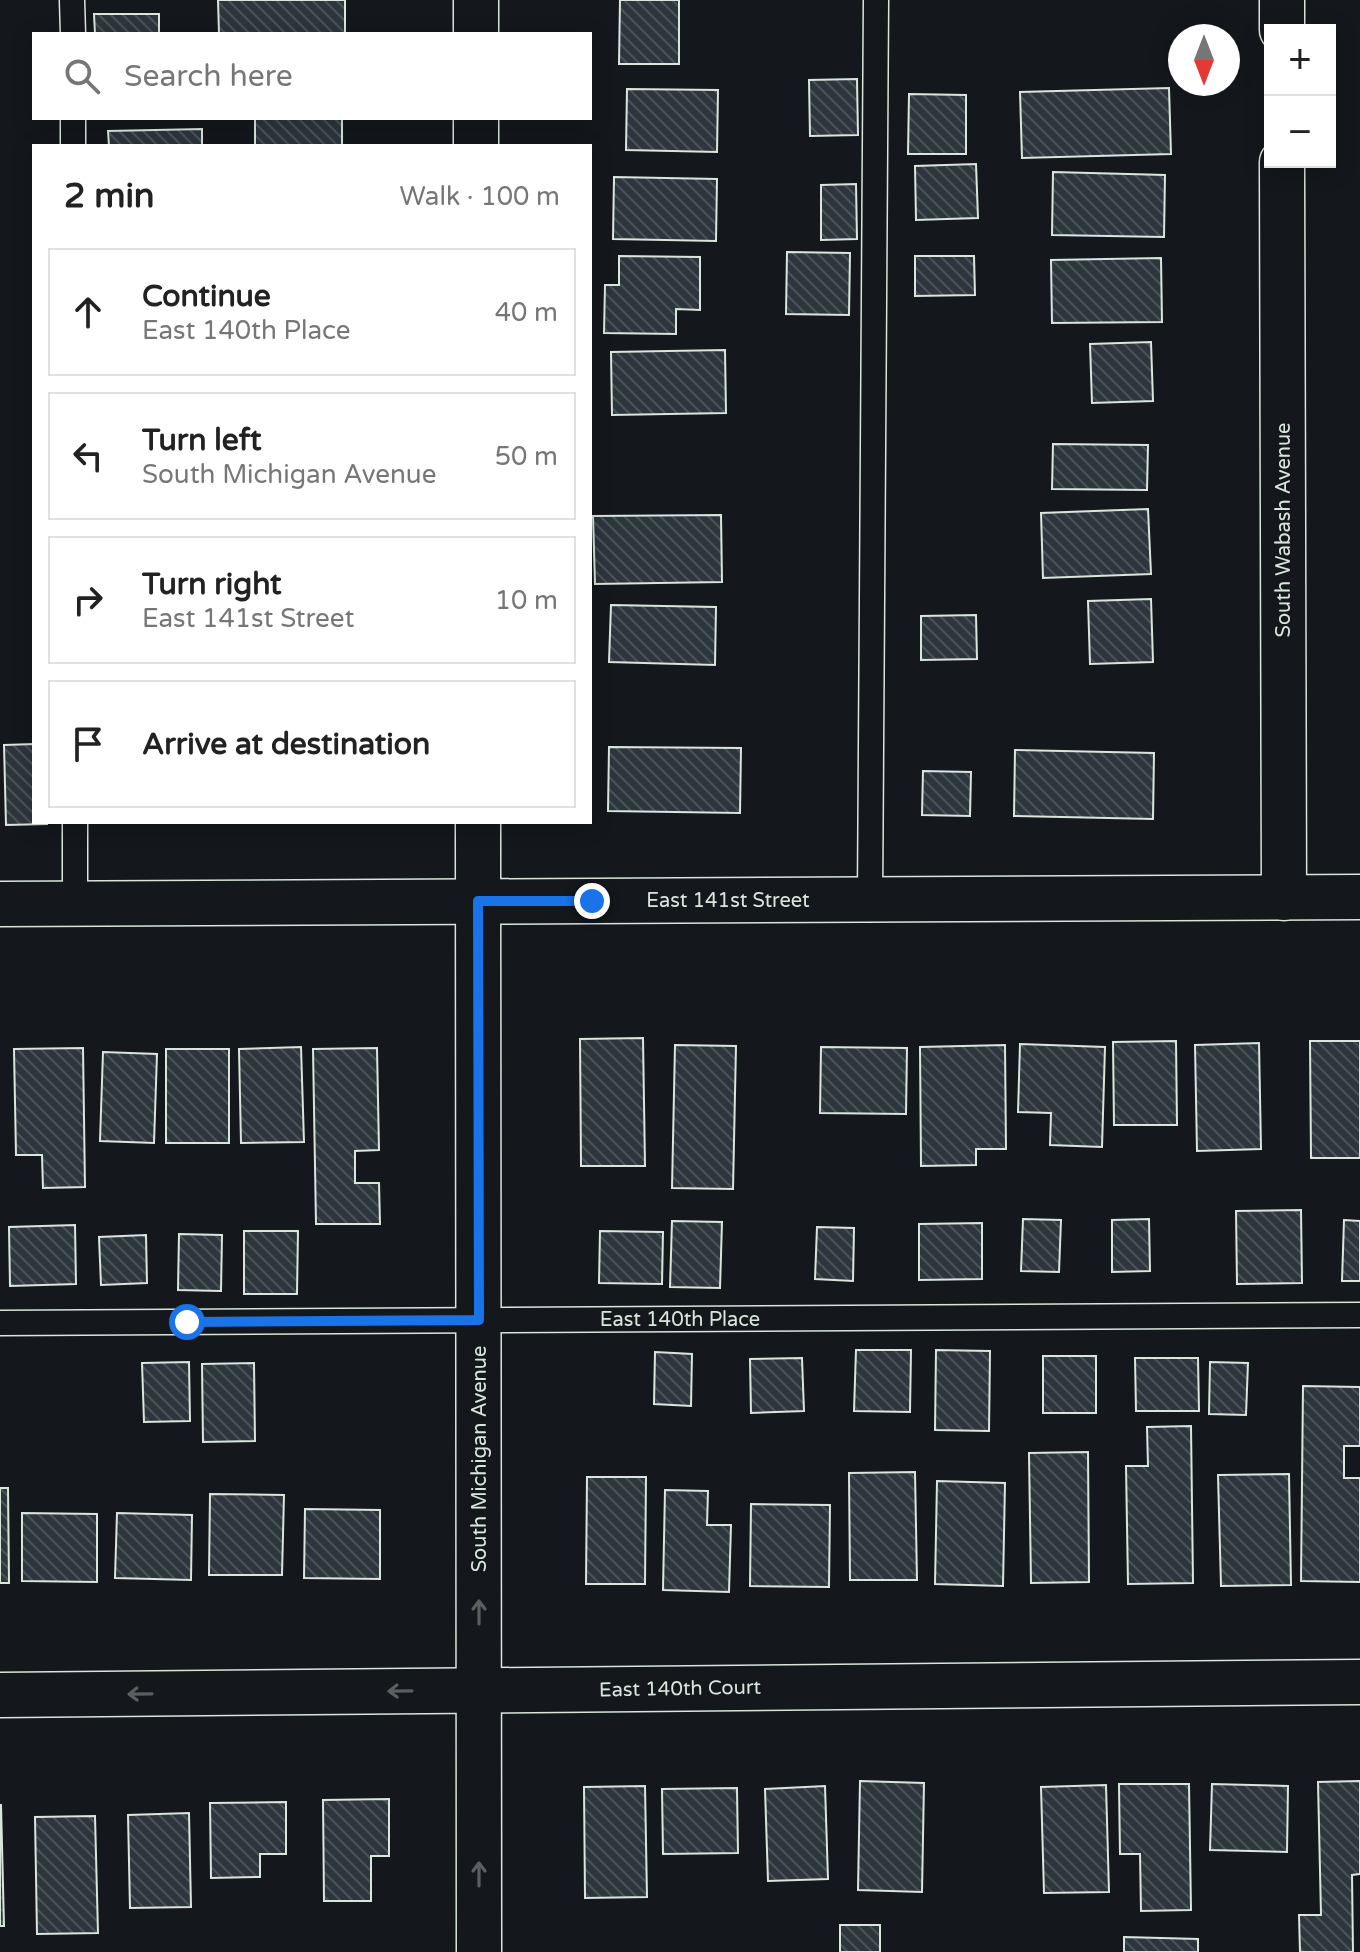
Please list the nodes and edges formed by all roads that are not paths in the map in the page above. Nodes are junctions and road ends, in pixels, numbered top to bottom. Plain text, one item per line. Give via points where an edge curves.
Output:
1 (72, 0) edge
2 (476, 0) edge
3 (876, 0) edge
4 (1282, 0) edge
5 (1282, 24) edge
6 (73, 32) edge
7 (476, 32) edge
8 (73, 120) edge
9 (476, 120) edge
10 (73, 144) edge
11 (476, 144) edge
12 (1282, 168) edge
13 (75, 824) edge
14 (478, 824) edge
15 (1360, 897) edge
16 (1284, 898) junction
17 (870, 899) junction
18 (478, 901) junction
19 (0, 904) edge
20 (75, 904) junction
21 (1360, 1315) edge
22 (479, 1320) junction
23 (0, 1323) edge
24 (1360, 1682) edge
25 (478, 1690) junction
26 (0, 1695) edge
27 (479, 1952) edge

1 - 6 lane
2 - 7 street
3 - 17 lane
4 - 5 street
8 - 10 lane
9 - 11 street
12 - 16 street, South Wabash Avenue
13 - 20 lane
14 - 18 street, South Michigan Avenue
15 - 16 street, East 141st Street
16 - 17 street, East 141st Street
17 - 18 street, East 141st Street
18 - 20 street, East 141st Street
18 - 22 street, South Michigan Avenue
19 - 20 street, East 141st Street
21 - 22 lane, East 140th Place
22 - 23 lane, East 140th Place
25 -> 22 street, South Michigan Avenue
24 - 25 street, East 140th Court
25 -> 26 street, East 140th Court
27 -> 25 street, South Michigan Avenue

